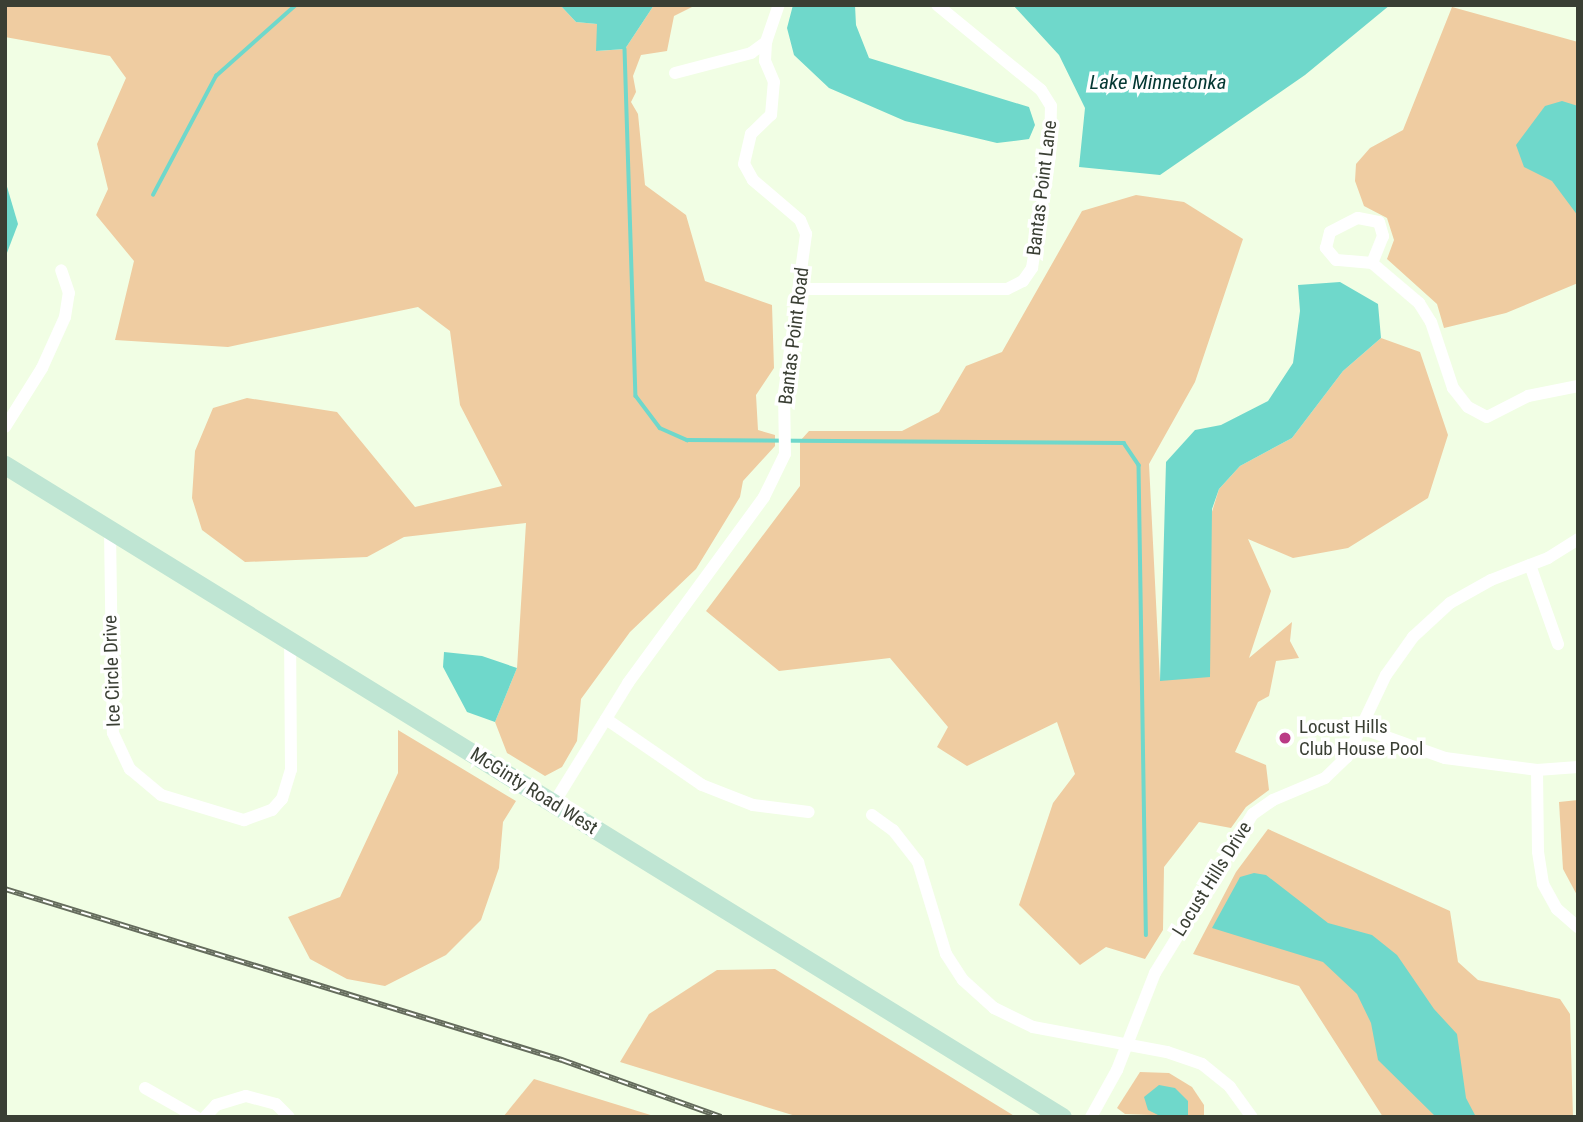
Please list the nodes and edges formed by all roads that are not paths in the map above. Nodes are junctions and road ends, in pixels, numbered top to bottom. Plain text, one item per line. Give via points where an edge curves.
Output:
1 (779, 5) edge
2 (937, 5) edge
3 (766, 42) junction
4 (675, 73) dead end
5 (1372, 262) junction
6 (61, 270) dead end
7 (801, 289) junction
8 (1578, 386) edge
9 (5, 427) edge
10 (5, 465) edge
11 (110, 529) junction
12 (1578, 539) edge
13 (1530, 565) junction
14 (290, 640) junction
15 (1559, 644) dead end
16 (606, 719) junction
17 (1364, 729) junction
18 (1578, 767) edge
19 (1537, 770) junction
20 (554, 803) junction
21 (809, 812) dead end
22 (872, 814) dead end
23 (1578, 927) edge
24 (1124, 1045) junction
25 (145, 1088) dead end
26 (196, 1117) edge
27 (205, 1117) edge
28 (289, 1117) edge
29 (1062, 1117) edge
30 (1091, 1117) edge
31 (1252, 1117) edge

1 - 3 street, Bantas Point Road
2 - 7 street, Bantas Point Lane via 1041,90 1051,106 1049,156 1032,268 1023,281 1006,289
3 - 4 street via 751,53
3 - 7 street, Bantas Point Road via 771,115 745,146 744,164 752,180 800,220 806,234
5 - 5 street via 1383,236 1379,222 1358,218 1330,232 1326,248 1336,260
5 - 8 street via 1419,303 1432,322 1444,368 1468,407 1487,417 1528,396
6 - 9 street via 69,293 65,317 42,368
7 - 16 street, Bantas Point Road via 784,393 785,454 764,497
10 - 11 main road, McGinty Road West
11 - 14 main road, McGinty Road West
11 - 14 street, Ice Circle Drive via 113,733 130,769 161,795 244,820 272,810 282,799 291,770
12 - 13 street, Locust Hills Drive
13 - 15 street
13 - 17 street, Locust Hills Drive via 1450,603 1413,637 1386,675
14 - 20 main road, McGinty Road West
16 - 20 street, Bantas Point Road
16 - 21 street via 702,785 753,805
17 - 19 street via 1446,758
17 - 24 street, Locust Hills Drive via 1347,757 1325,778 1273,800 1253,814 1239,832 1155,972
18 - 19 street
19 - 23 street via 1543,884 1557,909
20 - 29 main road, McGinty Road West
22 - 24 street via 918,862 946,954 963,980 993,1008 1032,1027
24 - 30 street, Locust Hills Drive via 1117,1070
24 - 31 street via 1202,1064 1230,1087
25 - 26 street
27 - 28 street via 216,1105 246,1096 276,1104

